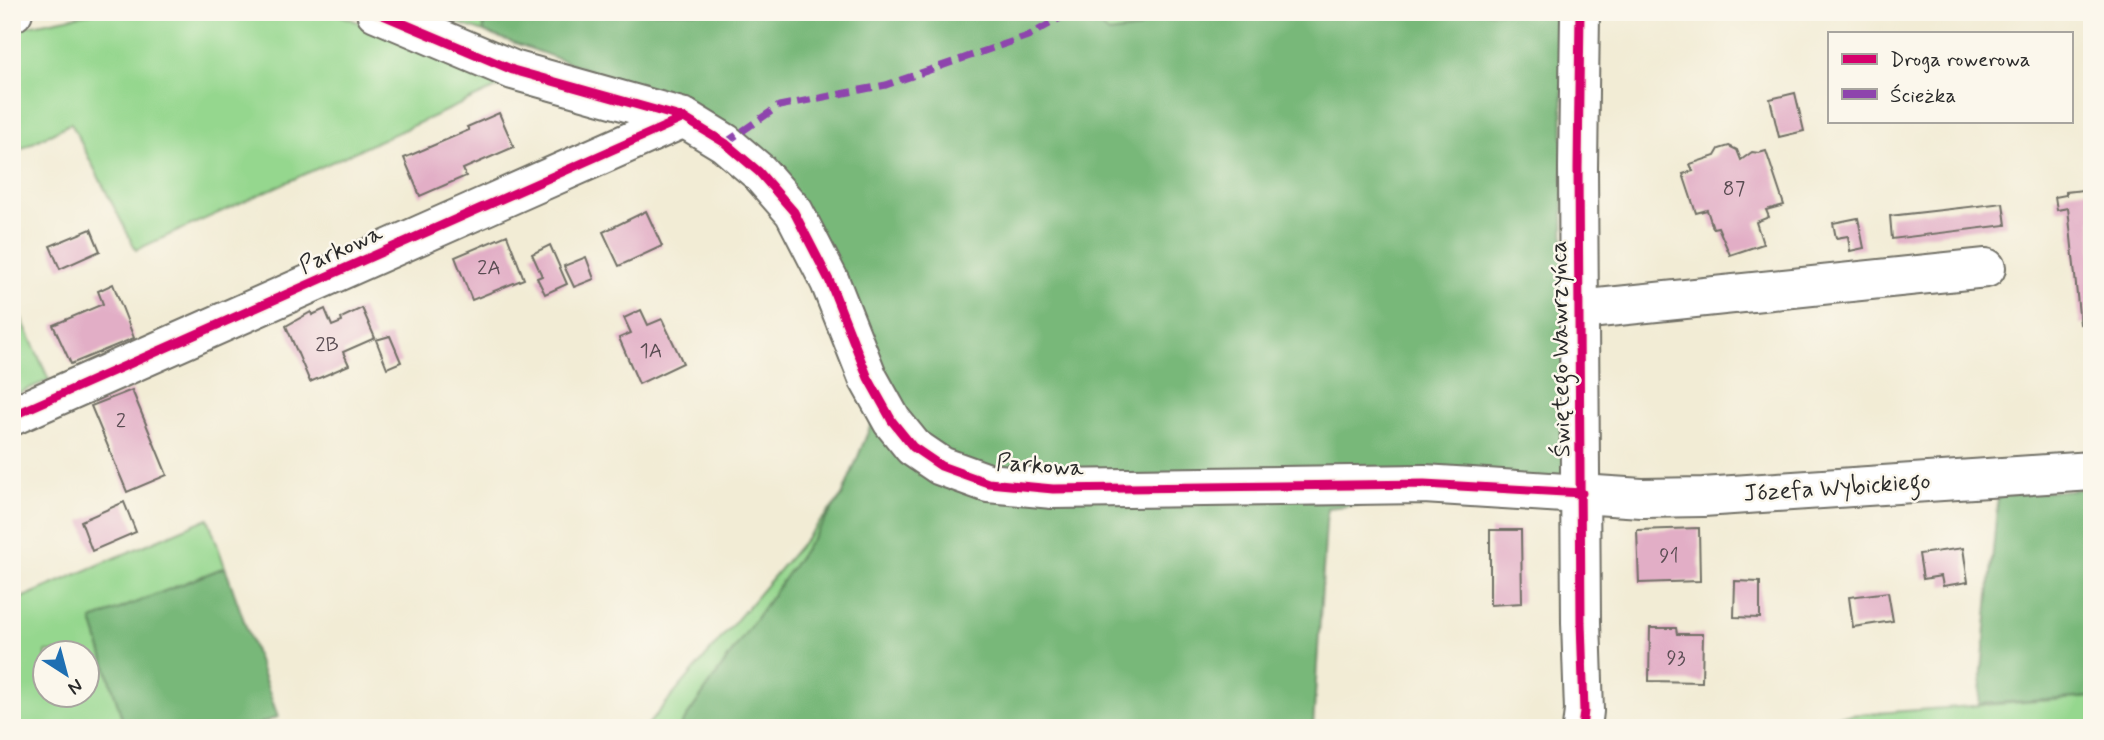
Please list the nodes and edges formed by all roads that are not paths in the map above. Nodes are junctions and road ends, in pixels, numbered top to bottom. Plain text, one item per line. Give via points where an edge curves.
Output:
1 (376, 12) edge
2 (1580, 12) edge
3 (684, 118) junction
4 (1986, 268) dead end
5 (1579, 310) junction
6 (12, 416) edge
7 (2092, 471) edge
8 (1582, 493) junction
9 (1581, 728) edge

1 - 3 street, Parkowa via 513,70
2 - 5 street, Świętego Wawrzyńca
3 - 6 street, Parkowa
3 - 8 street, Parkowa via 725,143 759,172 794,212 892,421 913,447 941,466 988,483 1053,489 1424,484
4 - 5 street
5 - 8 street, Świętego Wawrzyńca
7 - 8 street, Józefa Wybickiego via 1703,497
8 - 9 street, Świętego Wawrzyńca

